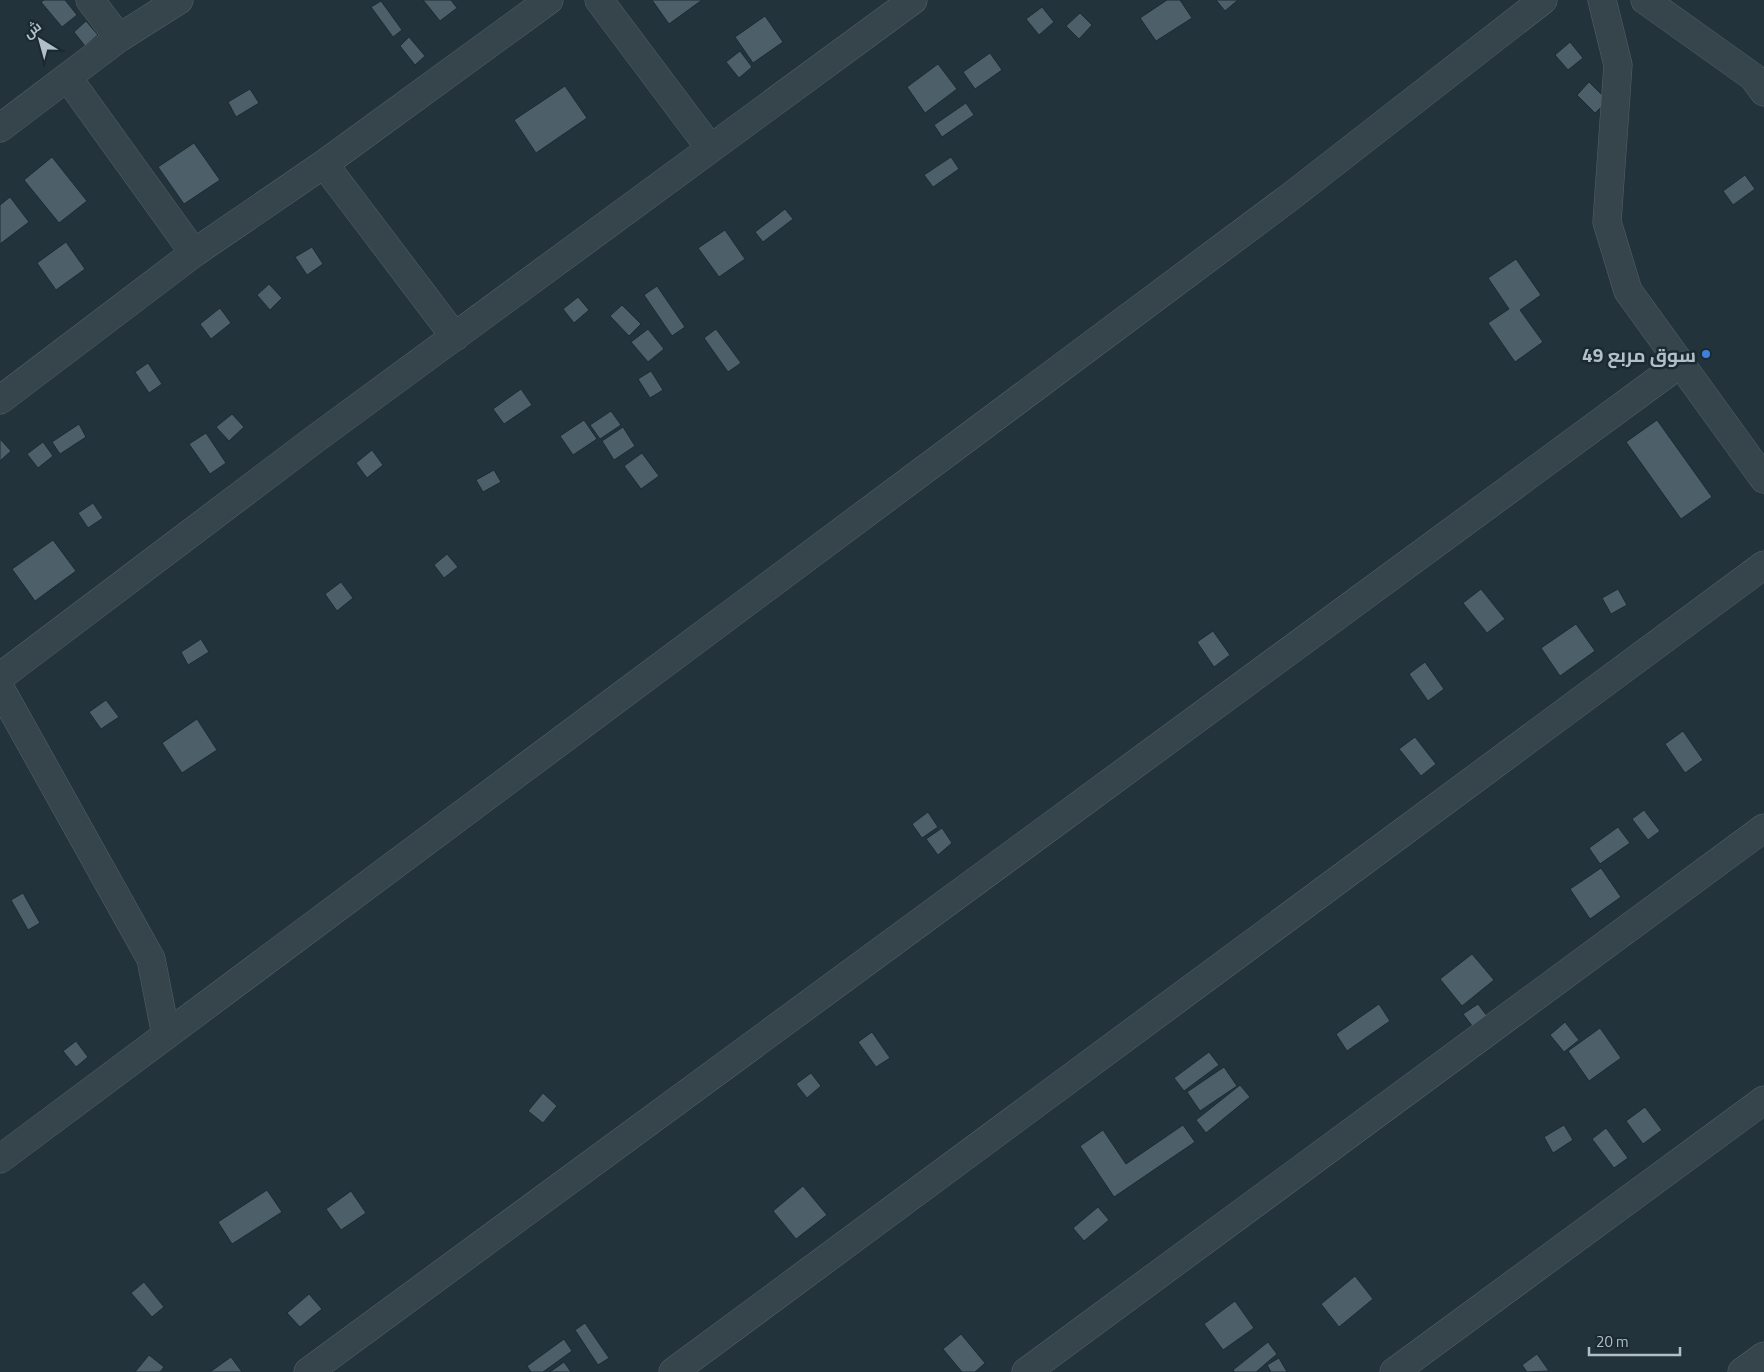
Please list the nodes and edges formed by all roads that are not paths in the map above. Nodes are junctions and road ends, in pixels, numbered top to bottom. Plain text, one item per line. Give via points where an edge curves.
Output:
1 (90, 0) edge
2 (179, 0) edge
3 (548, 0) edge
4 (599, 0) edge
5 (913, 0) edge
6 (1543, 0) edge
7 (1602, 0) edge
8 (1645, 0) edge
9 (119, 38) junction
10 (68, 78) junction
11 (1764, 92) edge
12 (0, 128) edge
13 (710, 148) junction
14 (324, 164) junction
15 (194, 253) junction
16 (455, 337) junction
17 (1680, 363) junction
18 (0, 400) edge
19 (1764, 479) edge
20 (1764, 565) edge
21 (0, 677) edge
22 (0, 688) edge
23 (1764, 828) edge
24 (166, 1035) junction
25 (1764, 1100) edge
26 (0, 1158) edge
27 (1764, 1356) edge
28 (308, 1372) edge
29 (674, 1372) edge
30 (1026, 1372) edge
31 (1394, 1372) edge
32 (1742, 1372) edge

1 - 9 street
2 - 9 street
3 - 14 street
4 - 13 street
5 - 13 street
6 - 24 street via 1290,197
7 - 17 street via 1618,65 1607,222 1628,291
8 - 11 street via 1753,77
9 - 10 street
10 - 12 street
10 - 15 street
13 - 16 street
14 - 15 street
14 - 16 street
15 - 18 street
16 - 21 street
17 - 19 street
17 - 28 street
20 - 29 street
22 - 24 street via 151,959
23 - 30 street
24 - 26 street
25 - 31 street
27 - 32 street

